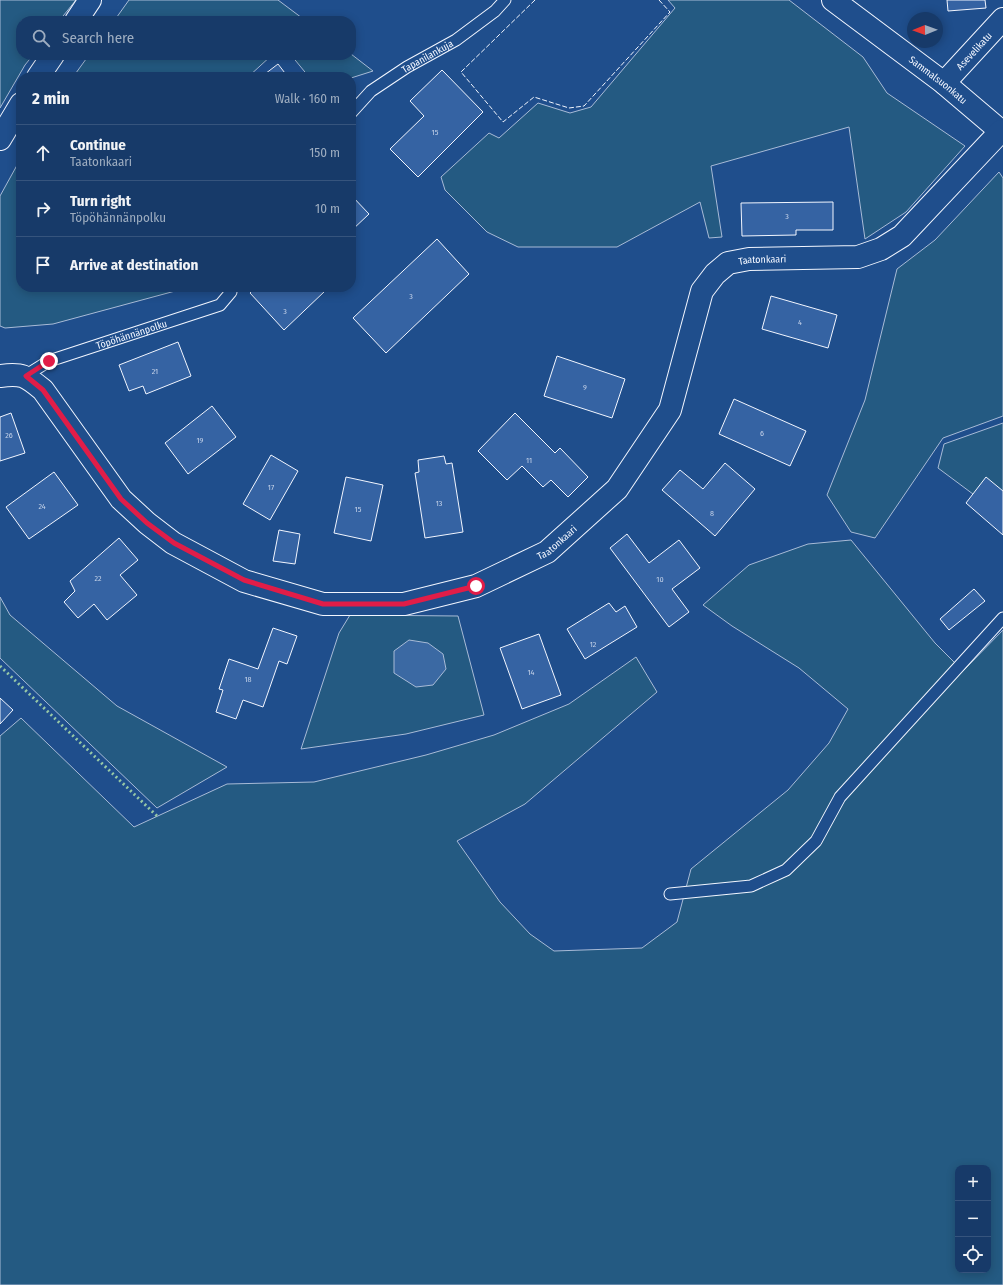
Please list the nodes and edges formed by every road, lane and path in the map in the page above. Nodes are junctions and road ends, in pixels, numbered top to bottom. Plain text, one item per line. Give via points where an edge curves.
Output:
1 (90, 0) edge
2 (505, 0) edge
3 (833, 0) edge
4 (79, 16) edge
5 (1003, 19) edge
6 (50, 60) edge
7 (41, 72) edge
8 (944, 83) junction
9 (356, 108) edge
10 (16, 112) edge
11 (1002, 132) edge
12 (0, 139) edge
13 (231, 292) edge
14 (0, 376) edge
15 (26, 376) junction
16 (1003, 618) edge
17 (670, 894) dead end

1 - 4 street
2 - 9 lane, Tapanilankuja via 456,40 407,67 371,91
3 - 8 street, Sammalsuonkatu
5 - 8 street, Asevelikatu
6 - 7 street
8 - 11 street, Sammalsuonkatu
10 - 12 street
11 - 15 street, Taatonkaari via 902,236 881,249 858,256 749,259 728,264 714,274 702,291 670,410 617,489 547,552 476,586 404,604 323,604 244,580 174,543 121,499 43,390
13 - 15 lane, Töpöhännänpolku via 220,304 49,361
14 - 15 street
16 - 17 lane via 840,797 816,841 786,870 750,886

